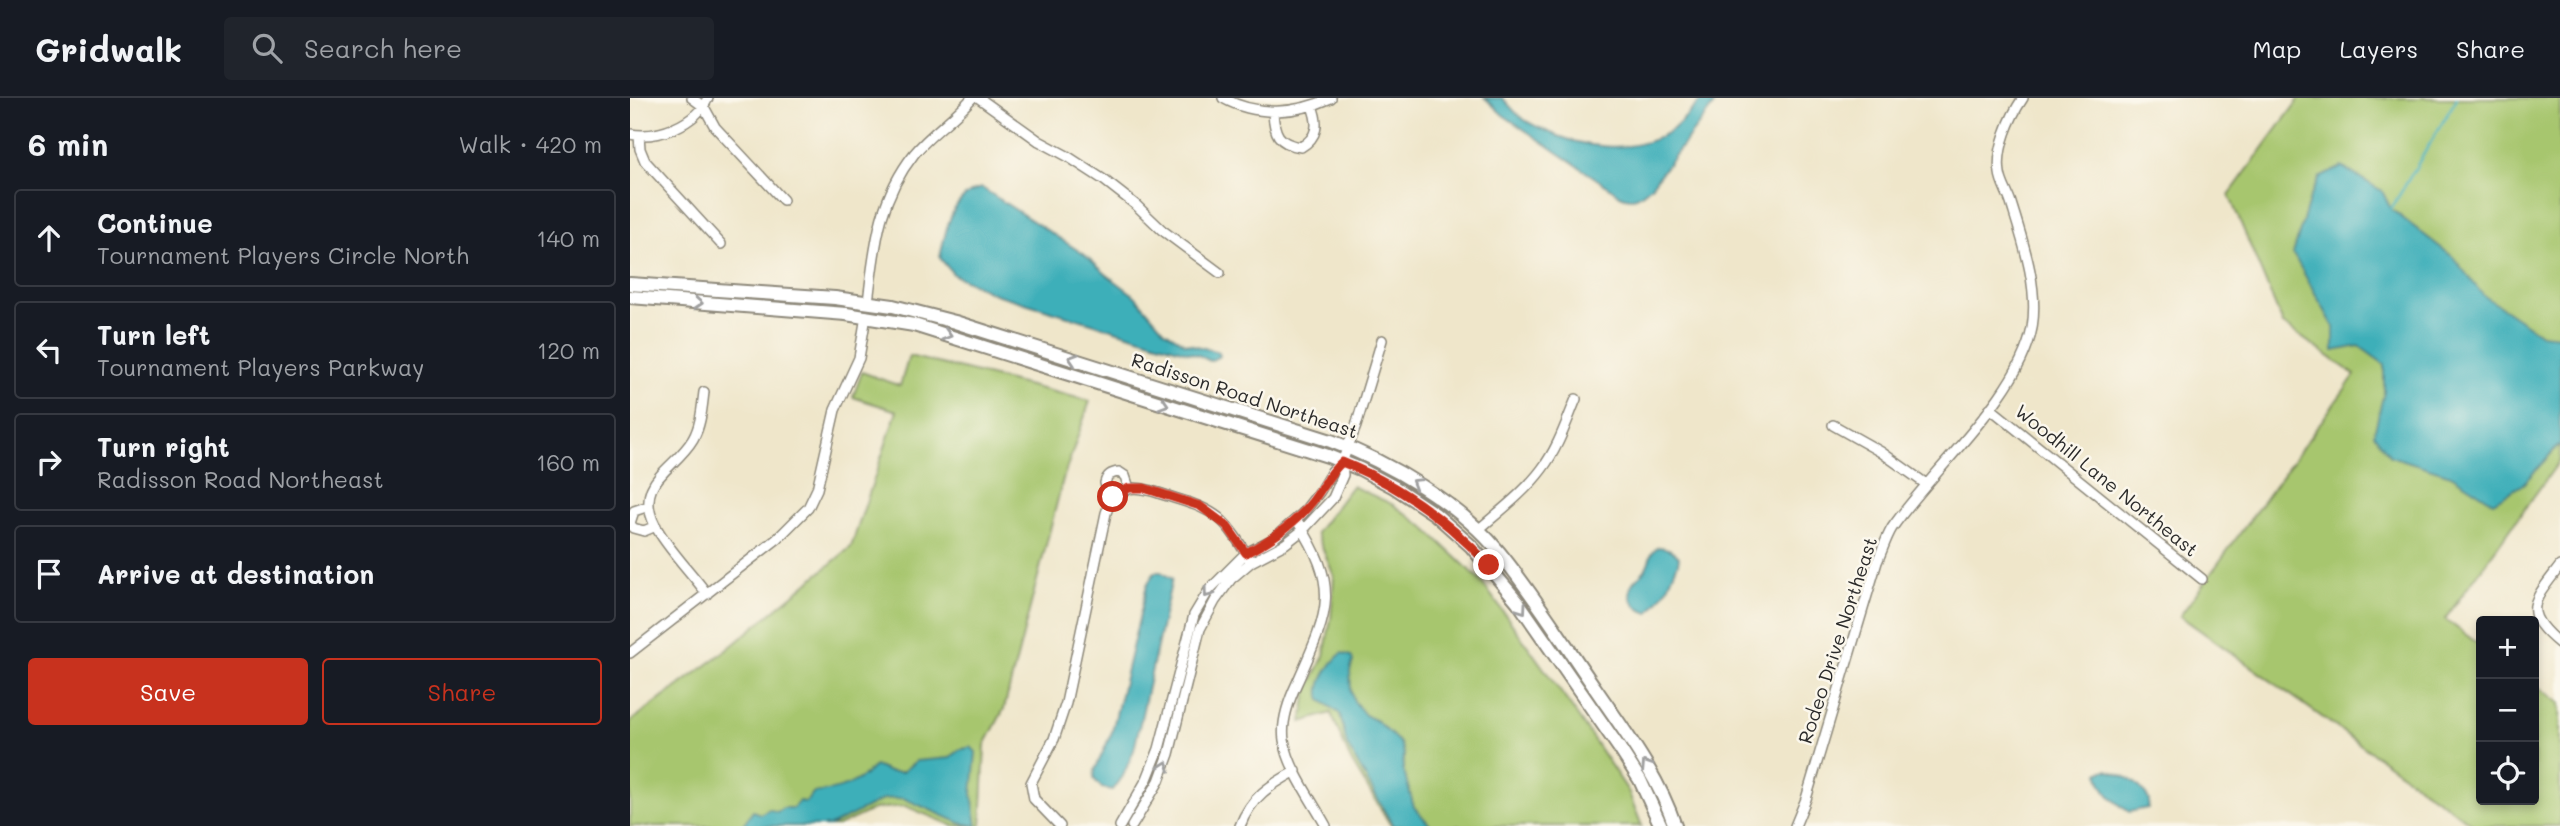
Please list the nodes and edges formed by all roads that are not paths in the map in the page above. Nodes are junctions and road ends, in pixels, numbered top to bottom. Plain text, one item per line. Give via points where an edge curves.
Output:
1 (692, 98) edge
2 (972, 98) edge
3 (979, 98) edge
4 (1223, 98) edge
5 (1331, 98) edge
6 (2024, 98) edge
7 (706, 102) edge
8 (1312, 106) junction
9 (1273, 112) junction
10 (635, 135) edge
11 (783, 200) dead end
12 (721, 244) dead end
13 (1220, 273) dead end
14 (630, 284) edge
15 (630, 297) edge
16 (868, 302) junction
17 (808, 311) junction
18 (919, 312) junction
19 (866, 316) junction
20 (1382, 340) dead end
21 (705, 392) dead end
22 (1576, 399) dead end
23 (1990, 408) junction
24 (1833, 425) dead end
25 (1348, 447) junction
26 (1342, 462) junction
27 (1926, 485) junction
28 (1129, 488) junction
29 (1113, 497) junction
30 (649, 506) junction
31 (1296, 519) junction
32 (656, 526) junction
33 (1303, 530) junction
34 (1478, 530) junction
35 (1249, 557) junction
36 (2560, 566) edge
37 (2202, 579) dead end
38 (707, 594) junction
39 (2560, 644) edge
40 (630, 653) edge
41 (1296, 771) junction
42 (1060, 826) edge
43 (1120, 826) edge
44 (1132, 826) edge
45 (1240, 826) edge
46 (1326, 826) edge
47 (1661, 826) edge
48 (1675, 826) edge
49 (1795, 826) edge

1 - 7 street
2 - 16 street via 914,154 890,190
3 - 13 street via 1104,180
4 - 9 street via 1242,107
5 - 8 street
6 - 23 street, Rodeo Drive Northeast via 2001,150 2000,173 2032,282 2032,327 2017,366
7 - 10 street via 673,129
7 - 11 street via 715,127
8 - 9 street
8 - 9 street via 1314,135 1301,147 1288,145 1277,135
10 - 12 street via 645,161
14 - 16 main road, Radisson Road Northeast
15 -> 17 main road, Radisson Road Northeast
16 - 17 main road
16 - 18 main road, Radisson Road Northeast
17 - 19 main road, Radisson Road Northeast
18 - 19 main road
25 -> 18 main road, Radisson Road Northeast
19 -> 26 main road, Radisson Road Northeast via 946,334
19 - 38 street via 859,358 835,410 817,489 808,508 777,540
20 - 25 street
21 - 30 street via 699,429 688,447 657,477
22 - 34 street via 1543,468
23 - 27 street, Rodeo Drive Northeast
23 - 37 street, Woodhill Lane Northeast
24 - 27 street
25 - 26 street
34 -> 25 main road, Radisson Road Northeast via 1426,488
26 - 31 street
26 - 33 street via 1343,475 1333,498
26 -> 47 main road, Radisson Road Northeast via 1417,501 1489,565 1620,749
27 - 49 street, Rodeo Drive Northeast via 1891,530 1877,562
28 - 29 street
28 - 29 street via 1125,476 1112,472 1105,483
28 - 35 street via 1144,488 1200,506 1227,526
29 - 42 street via 1063,717 1031,783 1034,799
30 - 32 street
30 - 32 street via 634,512 630,523 640,531
31 - 33 street
31 - 35 street
32 - 38 street
33 - 35 street via 1285,544
33 - 41 street via 1324,573 1327,591 1323,616 1284,721 1289,759
48 -> 34 main road, Radisson Road Northeast via 1657,781 1499,551
35 -> 43 street via 1209,590 1194,615 1160,749
44 -> 35 street via 1169,754 1199,629
36 - 39 street via 2535,604 2534,616
38 - 40 street
41 - 45 street via 1257,795
41 - 46 street

